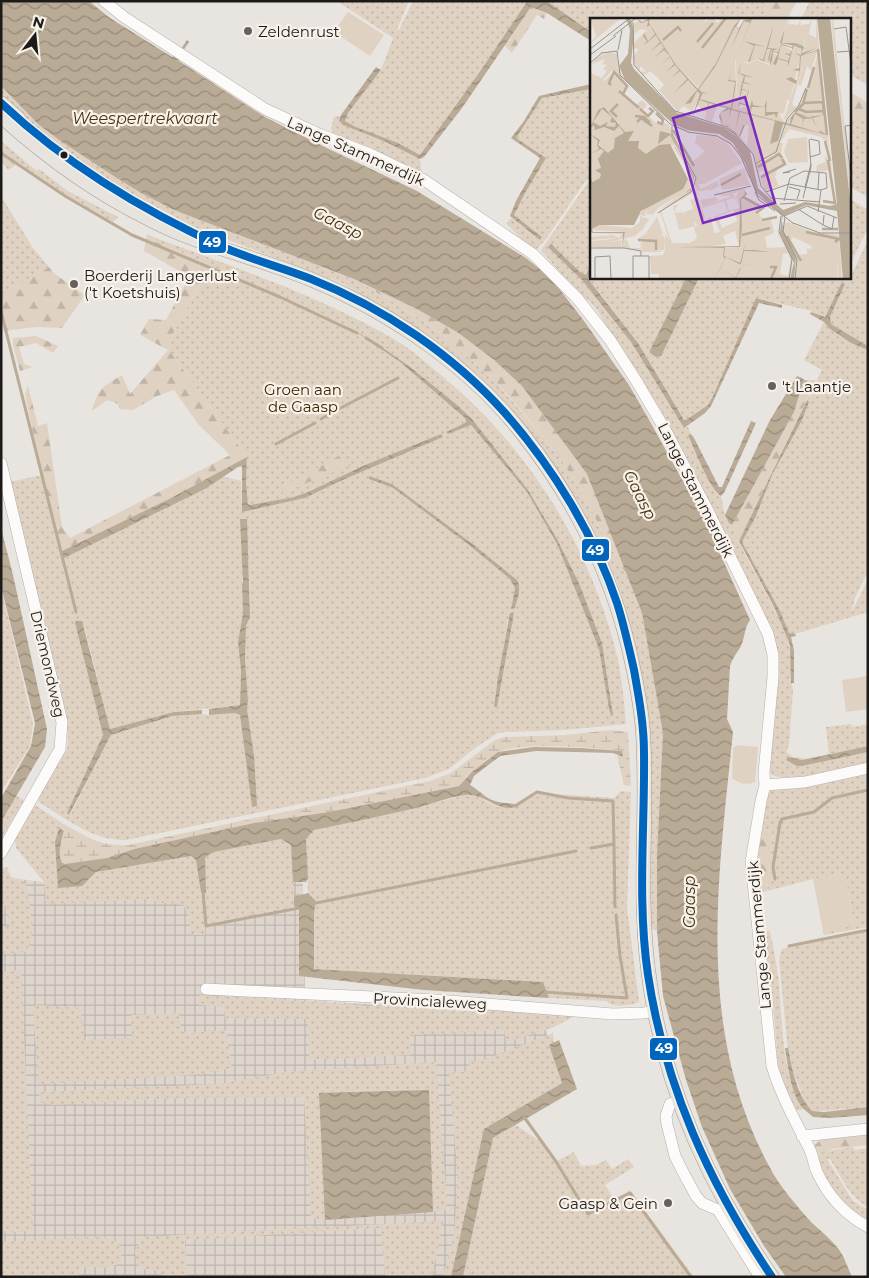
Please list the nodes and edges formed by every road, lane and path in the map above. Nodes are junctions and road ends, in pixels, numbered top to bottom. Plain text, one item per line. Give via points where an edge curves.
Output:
1 (104, 1) edge
2 (1, 103) edge
3 (1, 116) edge
4 (231, 251) junction
5 (1, 463) edge
6 (868, 768) edge
7 (766, 785) junction
8 (1, 852) edge
9 (206, 989) dead end
10 (655, 1011) junction
11 (679, 1100) junction
12 (868, 1129) edge
13 (802, 1136) junction
14 (868, 1227) edge
15 (760, 1277) edge
16 (772, 1277) edge

1 - 7 street, Lange Stammerdijk via 265,109 424,180 531,252 577,298 610,340 667,433 768,634 774,655 764,773
2 - 4 main road via 46,142 106,186
3 - 4 main road via 58,163 116,202 170,230
4 - 10 main road via 335,290 370,308 432,348 506,414 576,513 593,544 617,604 637,689 643,729 644,930
5 - 8 street, Driemondweg via 62,722 60,749
6 - 7 street via 804,782
7 - 13 street, Lange Stammerdijk via 751,862 769,1046 778,1087
9 - 10 street, Provincialeweg via 436,1000 613,1014
10 - 11 main road
11 - 15 street via 670,1104 666,1116 675,1156 696,1196 702,1203 718,1210
11 - 16 main road via 723,1200
12 - 13 street
13 - 14 street, Lange Stammerdijk via 816,1171 838,1205

